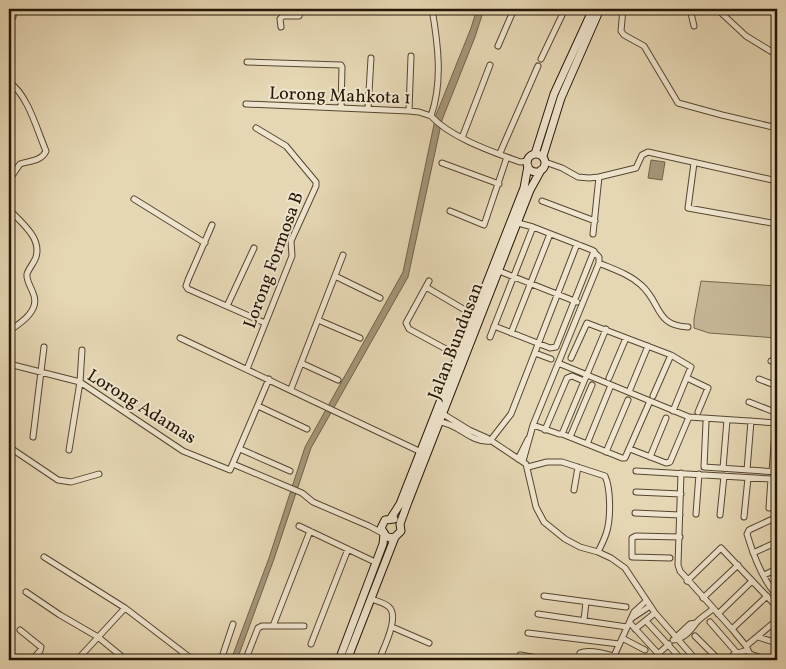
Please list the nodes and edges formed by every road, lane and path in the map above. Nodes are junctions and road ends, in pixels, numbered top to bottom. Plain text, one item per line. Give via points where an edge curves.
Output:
1 (14, 9) edge
2 (301, 9) edge
3 (432, 9) edge
4 (514, 9) edge
5 (565, 9) edge
6 (593, 9) edge
7 (600, 9) edge
8 (623, 9) edge
9 (638, 9) edge
10 (653, 9) edge
11 (690, 9) edge
12 (717, 9) edge
13 (9, 20) edge
14 (694, 26) dead end
15 (281, 27) dead end
16 (498, 46) dead end
17 (777, 54) edge
18 (411, 56) dead end
19 (371, 58) dead end
20 (541, 59) dead end
21 (247, 62) dead end
22 (490, 65) dead end
23 (538, 66) dead end
24 (9, 82) edge
25 (246, 104) dead end
26 (341, 108) junction
27 (368, 109) junction
28 (409, 111) junction
29 (432, 118) junction
30 (256, 128) dead end
31 (777, 128) edge
32 (462, 138) junction
33 (500, 154) junction
34 (535, 154) junction
35 (507, 157) junction
36 (544, 159) junction
37 (694, 162) junction
38 (442, 163) dead end
39 (528, 164) junction
40 (541, 170) junction
41 (599, 177) junction
42 (9, 180) edge
43 (777, 180) edge
44 (499, 184) junction
45 (134, 199) dead end
46 (542, 201) dead end
47 (9, 209) edge
48 (450, 211) dead end
49 (595, 221) junction
50 (518, 223) junction
51 (777, 224) edge
52 (212, 225) dead end
53 (533, 227) junction
54 (550, 234) junction
55 (593, 234) dead end
56 (205, 243) junction
57 (577, 244) junction
58 (254, 248) dead end
59 (594, 252) junction
60 (343, 255) dead end
61 (598, 263) junction
62 (499, 271) junction
63 (335, 276) junction
64 (513, 277) junction
65 (430, 281) dead end
66 (530, 284) junction
67 (426, 287) junction
68 (558, 295) junction
69 (380, 298) dead end
70 (574, 302) junction
71 (582, 304) junction
72 (227, 306) junction
73 (465, 310) dead end
74 (318, 320) junction
75 (264, 323) junction
76 (494, 326) junction
77 (688, 327) dead end
78 (606, 329) junction
79 (9, 331) edge
80 (511, 333) junction
81 (180, 338) dead end
82 (360, 338) dead end
83 (490, 338) dead end
84 (626, 338) junction
85 (538, 343) junction
86 (648, 346) junction
87 (44, 347) dead end
88 (82, 350) dead end
89 (535, 353) junction
90 (457, 355) junction
91 (671, 355) junction
92 (571, 358) dead end
93 (551, 359) dead end
94 (771, 361) dead end
95 (301, 363) junction
96 (558, 363) junction
97 (777, 363) edge
98 (9, 364) edge
99 (247, 369) junction
100 (42, 372) junction
101 (586, 375) junction
102 (553, 376) junction
103 (609, 378) dead end
104 (687, 378) junction
105 (269, 379) junction
106 (760, 379) dead end
107 (338, 380) dead end
108 (584, 381) junction
109 (80, 382) junction
110 (565, 382) junction
111 (592, 384) dead end
112 (611, 385) junction
113 (777, 386) edge
114 (290, 389) junction
115 (628, 392) junction
116 (652, 398) junction
117 (628, 400) dead end
118 (750, 402) dead end
119 (258, 406) junction
120 (673, 411) junction
121 (698, 412) dead end
122 (777, 413) edge
123 (443, 414) junction
124 (689, 417) junction
125 (666, 418) dead end
126 (727, 420) junction
127 (751, 421) junction
128 (439, 422) junction
129 (706, 422) dead end
130 (777, 423) edge
131 (533, 425) junction
132 (307, 429) dead end
133 (545, 430) junction
134 (774, 431) dead end
135 (562, 434) junction
136 (33, 437) dead end
137 (570, 437) junction
138 (425, 441) junction
139 (490, 441) junction
140 (587, 444) junction
141 (9, 448) edge
142 (240, 449) junction
143 (630, 449) junction
144 (69, 450) dead end
145 (421, 452) junction
146 (606, 452) junction
147 (650, 457) junction
148 (520, 460) junction
149 (233, 464) junction
150 (528, 467) junction
151 (578, 467) junction
152 (723, 468) junction
153 (747, 470) junction
154 (290, 471) dead end
155 (636, 471) dead end
156 (774, 472) edge
157 (682, 473) junction
158 (99, 474) dead end
159 (699, 474) junction
160 (724, 476) junction
161 (748, 478) junction
162 (574, 490) dead end
163 (636, 492) dead end
164 (681, 494) junction
165 (769, 508) dead end
166 (636, 513) dead end
167 (696, 514) dead end
168 (680, 515) junction
169 (720, 515) dead end
170 (744, 517) dead end
171 (777, 517) edge
172 (391, 518) junction
173 (383, 522) junction
174 (400, 524) junction
175 (299, 526) dead end
176 (368, 526) junction
177 (310, 531) junction
178 (384, 534) junction
179 (395, 537) junction
180 (680, 537) junction
181 (777, 542) edge
182 (348, 549) junction
183 (598, 552) junction
184 (754, 553) junction
185 (44, 557) dead end
186 (670, 558) dead end
187 (375, 562) junction
188 (738, 565) junction
189 (777, 568) edge
190 (764, 575) junction
191 (687, 580) junction
192 (752, 581) junction
193 (26, 592) dead end
194 (777, 594) edge
195 (544, 596) dead end
196 (767, 596) junction
197 (703, 598) junction
198 (371, 599) junction
199 (586, 602) junction
200 (648, 604) junction
201 (626, 607) dead end
202 (777, 607) edge
203 (124, 608) junction
204 (713, 609) junction
205 (655, 613) junction
206 (538, 614) dead end
207 (718, 614) junction
208 (584, 620) junction
209 (646, 620) junction
210 (777, 620) edge
211 (710, 622) dead end
212 (629, 623) junction
213 (233, 624) dead end
214 (273, 626) junction
215 (304, 626) dead end
216 (392, 627) junction
217 (635, 629) junction
218 (732, 629) junction
219 (20, 630) dead end
220 (528, 633) dead end
221 (695, 636) dead end
222 (98, 637) junction
223 (758, 637) junction
224 (622, 638) junction
225 (676, 639) junction
226 (429, 642) dead end
227 (777, 643) edge
228 (311, 644) dead end
229 (619, 644) junction
230 (668, 645) junction
231 (747, 648) junction
232 (645, 650) dead end
233 (737, 652) junction
234 (658, 654) junction
235 (520, 655) dead end
236 (614, 656) junction
237 (32, 660) edge
238 (77, 660) edge
239 (126, 660) edge
240 (193, 660) edge
241 (221, 660) edge
242 (284, 660) edge
243 (339, 660) edge
244 (347, 660) edge
245 (379, 660) edge
246 (550, 660) edge
247 (578, 660) edge
248 (628, 660) edge
249 (664, 660) edge
250 (682, 660) edge
251 (696, 660) edge
252 (719, 660) edge
253 (729, 660) edge
254 (768, 660) edge

1 - 13 street
2 - 15 street via 299,16 283,16
3 - 29 street via 438,88
4 - 16 street
5 - 20 street
6 - 34 main road via 554,94
7 - 36 main road via 561,98
8 - 31 street via 624,35 644,46 678,103
9 - 10 street
11 - 14 street
12 - 17 street via 746,36
18 - 28 street
19 - 27 street
21 - 26 street via 341,65
22 - 32 street
23 - 33 street
24 - 42 street via 17,88 46,151 38,160 20,164
25 - 26 street, Lorong Mahkota 1
26 - 27 street, Lorong Mahkota 1
27 - 28 street, Lorong Mahkota 1
28 - 29 street, Lorong Mahkota 1
29 - 32 street via 442,128
30 - 75 street, Lorong Formosa B via 286,146 316,182 291,240 292,256
32 - 33 street
33 - 35 street
34 - 36 main road
34 - 39 main road via 530,156
35 - 39 street
35 - 44 street
36 - 40 main road
36 - 41 street via 578,177
37 - 41 street via 648,152 642,155 636,168
37 - 43 street
37 - 51 street via 688,208
38 - 44 street
39 - 40 main road via 535,171
39 - 90 main road, Jalan Bundusan via 524,188
40 - 50 main road, Jalan Bundusan
41 - 49 street
44 - 48 street via 484,225
45 - 56 street
46 - 49 street
47 - 79 street via 36,240 37,254 28,274 35,296 34,307
49 - 55 street
50 - 53 street
50 - 62 main road, Jalan Bundusan
52 - 56 street
53 - 54 street
53 - 64 street
54 - 57 street
54 - 66 street
56 - 72 street via 186,286
57 - 59 street
57 - 68 street
58 - 72 street
59 - 61 street
59 - 70 street
60 - 63 street
61 - 71 street
61 - 77 street via 639,283 667,322
62 - 64 street
62 - 123 main road, Jalan Bundusan
63 - 69 street
63 - 74 street
64 - 66 street
64 - 76 street
65 - 67 street
66 - 68 street
66 - 80 street
67 - 73 street
67 - 90 street via 406,323 409,329
68 - 70 street
68 - 85 street
70 - 71 street
70 - 85 street via 556,347
71 - 96 street
72 - 75 street
74 - 82 street
74 - 95 street
75 - 99 street, Lorong Formosa B
76 - 80 street
76 - 83 street
78 - 84 street
78 - 92 street via 586,324
78 - 101 street
80 - 85 street
81 - 99 street
84 - 86 street
84 - 103 street
85 - 89 street
86 - 91 street
86 - 115 street
87 - 100 street
88 - 109 street
89 - 93 street
89 - 139 street via 511,414
90 - 138 main road, Jalan Bundusan
91 - 104 street via 691,367
91 - 116 street
94 - 97 street
95 - 107 street
95 - 114 street
96 - 101 street
96 - 102 street
98 - 100 street, Lorong Adamas
99 - 105 street
100 - 109 street, Lorong Adamas
100 - 136 street
101 - 108 street
101 - 112 street
102 - 110 street
102 - 131 street
104 - 120 street
104 - 121 street via 708,388
105 - 114 street
105 - 119 street
106 - 113 street
108 - 110 street via 572,376
108 - 135 street
109 - 144 street
109 - 149 street, Lorong Adamas via 183,451 230,470
110 - 133 street
111 - 137 street
112 - 115 street
112 - 140 street
114 - 145 street
115 - 116 street
116 - 120 street
116 - 143 street
117 - 146 street
118 - 122 street
119 - 132 street
119 - 142 street
120 - 124 street
123 - 128 main road, Jalan Bundusan
123 - 138 main road
123 - 139 street
124 - 126 street
124 - 147 street via 670,462
125 - 147 street
126 - 127 street
126 - 152 street
127 - 130 street
127 - 153 street
128 - 139 street via 448,423 473,438
128 - 174 main road, Jalan Bundusan
129 - 152 street via 703,465
131 - 133 street
131 - 148 street via 528,446
133 - 135 street
134 - 156 street
135 - 137 street
137 - 140 street
138 - 145 main road, Jalan Bundusan
139 - 148 street
140 - 146 street
141 - 158 street via 58,480 71,482
142 - 149 street
142 - 154 street
143 - 146 street via 624,458
143 - 147 street
145 - 172 main road, Jalan Bundusan
148 - 150 street
149 - 176 street
150 - 151 street via 547,462
150 - 183 street via 536,507 544,522 574,544
151 - 162 street
151 - 183 street via 605,476 608,484 609,521
152 - 153 street
153 - 156 street
155 - 157 street
157 - 159 street
157 - 164 street
159 - 160 street
159 - 167 street
160 - 161 street
160 - 169 street
161 - 165 street via 771,479
161 - 170 street
163 - 164 street
164 - 168 street
166 - 168 street
168 - 180 street
171 - 184 street via 748,532
172 - 173 main road
172 - 174 main road
173 - 176 street
173 - 178 main road
174 - 179 main road, Jalan Bundusan via 400,531
175 - 177 street
176 - 178 street
177 - 182 street
177 - 214 street
178 - 179 main road
178 - 187 main road
179 - 198 main road, Jalan Bundusan
180 - 186 street via 633,537 632,557
180 - 191 street via 678,565
181 - 184 street
182 - 187 street
182 - 228 street
183 - 200 street via 625,568
184 - 190 street
185 - 203 street
187 - 243 main road
188 - 191 street via 721,548
188 - 192 street
188 - 197 street
189 - 190 street
190 - 194 street
191 - 197 street
192 - 196 street
192 - 207 street
193 - 222 street
195 - 199 street
196 - 202 street
196 - 218 street
197 - 204 street
198 - 216 street via 391,609
198 - 244 main road, Jalan Bundusan
199 - 201 street
199 - 208 street
200 - 205 street
200 - 212 street
203 - 222 street
203 - 240 street
204 - 207 street
204 - 225 street via 694,628
205 - 209 street
205 - 225 street
206 - 208 street
207 - 218 street
208 - 212 street
209 - 217 street
209 - 230 street
210 - 223 street
211 - 233 street
212 - 217 street
212 - 224 street
213 - 241 street
214 - 215 street
214 - 242 street via 258,628 247,657
216 - 226 street
216 - 245 street
217 - 234 street
218 - 231 street
219 - 237 street via 41,647
220 - 229 street
221 - 252 street
222 - 238 street
222 - 239 street
223 - 227 street
223 - 231 street
224 - 229 street
224 - 232 street
225 - 230 street
225 - 251 street
229 - 236 street
230 - 234 street
230 - 250 street
231 - 233 street
231 - 254 street via 752,656
233 - 253 street
234 - 249 street
235 - 246 street
236 - 247 street via 583,651
236 - 248 street

